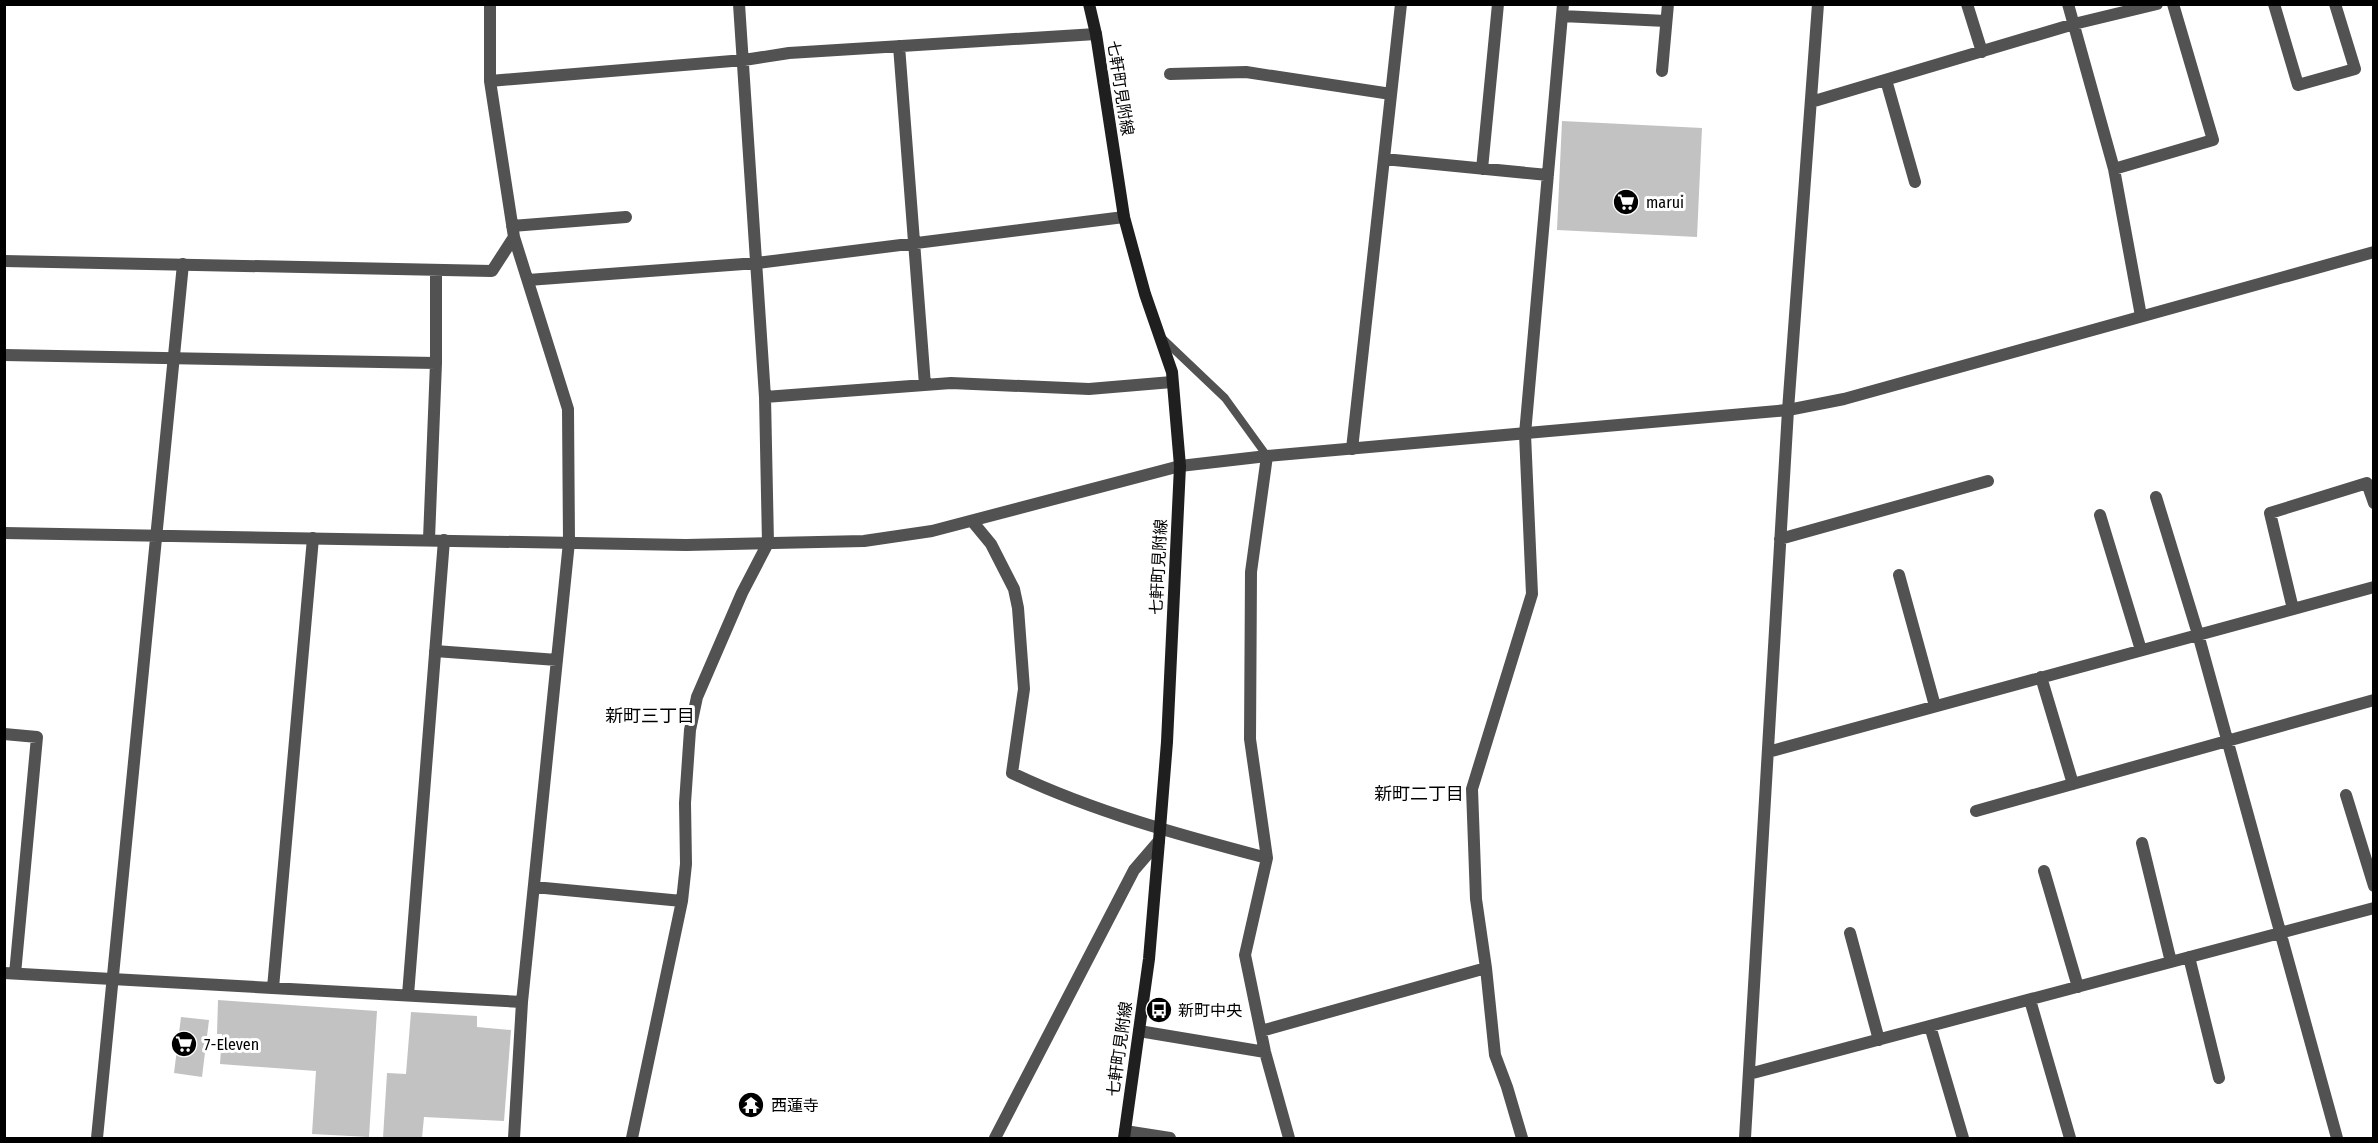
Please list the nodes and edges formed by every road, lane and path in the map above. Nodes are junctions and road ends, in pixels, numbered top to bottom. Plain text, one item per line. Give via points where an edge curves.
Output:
1 (490, 4) edge
2 (740, 4) edge
3 (1089, 4) edge
4 (1401, 4) edge
5 (1498, 4) edge
6 (1668, 4) edge
7 (1818, 4) edge
8 (1967, 4) edge
9 (2068, 4) edge
10 (2157, 4) edge
11 (2173, 4) edge
12 (2274, 4) edge
13 (2335, 4) edge
14 (1562, 10) edge
15 (1666, 21) junction
16 (2074, 24) junction
17 (1096, 34) junction
18 (899, 46) junction
19 (1982, 52) junction
20 (744, 60) junction
21 (1662, 70) dead end
22 (1170, 74) dead end
23 (1886, 80) junction
24 (490, 81) junction
25 (1391, 94) junction
26 (1811, 102) junction
27 (1384, 159) junction
28 (1482, 169) junction
29 (2114, 169) junction
30 (1548, 175) junction
31 (1915, 182) dead end
32 (626, 217) dead end
33 (1124, 217) junction
34 (513, 231) junction
35 (914, 244) junction
36 (2373, 252) edge
37 (4, 261) edge
38 (757, 263) junction
39 (183, 264) junction
40 (436, 271) junction
41 (528, 280) junction
42 (2141, 316) junction
43 (1160, 336) junction
44 (4, 355) edge
45 (174, 358) junction
46 (436, 363) junction
47 (1172, 382) junction
48 (925, 385) junction
49 (765, 397) junction
50 (1788, 410) junction
51 (1525, 434) junction
52 (1352, 449) junction
53 (1267, 456) junction
54 (1180, 466) junction
55 (1988, 481) dead end
56 (2156, 497) dead end
57 (2373, 503) edge
58 (2100, 515) dead end
59 (972, 520) junction
60 (4, 533) edge
61 (156, 536) junction
62 (313, 538) junction
63 (429, 539) junction
64 (1780, 539) junction
65 (444, 540) junction
66 (569, 542) junction
67 (768, 543) junction
68 (1899, 575) dead end
69 (2373, 587) edge
70 (2293, 609) junction
71 (2198, 634) junction
72 (2141, 650) junction
73 (435, 651) junction
74 (557, 660) junction
75 (2041, 677) junction
76 (2373, 700) edge
77 (1935, 706) junction
78 (4, 734) edge
79 (2228, 741) junction
80 (1768, 752) junction
81 (2073, 784) junction
82 (2346, 795) dead end
83 (1976, 811) dead end
84 (1159, 835) junction
85 (2142, 843) dead end
86 (1267, 858) junction
87 (2044, 871) dead end
88 (2373, 885) edge
89 (534, 887) junction
90 (682, 901) junction
91 (2373, 908) edge
92 (1850, 933) dead end
93 (2281, 933) junction
94 (2189, 957) junction
95 (2171, 962) junction
96 (1486, 968) junction
97 (10, 973) edge
98 (113, 979) junction
99 (2078, 987) junction
100 (273, 988) junction
101 (408, 996) junction
102 (2030, 1000) junction
103 (522, 1002) junction
104 (1930, 1026) junction
105 (1139, 1031) junction
106 (1261, 1031) junction
107 (1879, 1040) junction
108 (1265, 1052) junction
109 (1749, 1074) junction
110 (2219, 1078) dead end
111 (1124, 1135) edge
112 (97, 1138) edge
113 (514, 1138) edge
114 (632, 1138) edge
115 (995, 1138) edge
116 (1170, 1138) edge
117 (1288, 1138) edge
118 (1522, 1138) edge
119 (1745, 1138) edge
120 (1963, 1138) edge
121 (2070, 1138) edge
122 (2337, 1138) edge

1 - 24 street
2 - 20 street
3 - 17 main road, 七軒町見附線
4 - 25 street
5 - 28 street
6 - 15 street
7 - 26 street
8 - 19 street
9 - 16 street
10 - 16 street
11 - 29 street via 2213,140
12 - 13 street via 2298,85 2355,69
14 - 15 street
14 - 30 street
15 - 21 street
16 - 19 street
16 - 29 street
17 - 18 street
17 - 33 main road, 七軒町見附線
18 - 20 street
18 - 35 street
19 - 23 street
20 - 24 street
20 - 38 street
22 - 25 street via 1246,72
23 - 26 street
23 - 31 street
24 - 34 street
25 - 27 street
26 - 50 street
27 - 28 street
27 - 52 street
28 - 30 street
29 - 42 street
30 - 51 street
32 - 34 street
33 - 35 street
33 - 43 main road, 七軒町見附線
34 - 40 street via 492,271
34 - 41 street
35 - 38 street
35 - 48 street
36 - 42 street
37 - 39 street
38 - 41 street
38 - 49 street
39 - 40 street
39 - 45 street
40 - 46 street
41 - 66 street via 568,409
42 - 50 street via 1844,399
43 - 47 main road, 七軒町見附線
43 - 53 lane via 1225,398
44 - 45 street
45 - 46 street
45 - 61 street
46 - 63 street
47 - 48 street via 1089,390
47 - 54 main road, 七軒町見附線
48 - 49 street
49 - 67 street
50 - 51 street
50 - 64 street
51 - 52 street
51 - 96 street via 1532,594 1472,789 1476,899
52 - 53 street
53 - 54 street
53 - 86 street via 1251,572 1250,740
54 - 59 street
54 - 84 main road, 七軒町見附線
55 - 64 street
56 - 71 street
57 - 70 street via 2367,483 2270,513
58 - 72 street
59 - 67 street via 932,531 864,541
59 - 84 street via 991,544 1014,589 1018,608 1024,689 1012,772
60 - 61 street
61 - 62 street
61 - 98 street
62 - 63 street
62 - 100 street
63 - 65 street
64 - 80 street
65 - 66 street
65 - 73 street
66 - 67 street
66 - 74 street
67 - 90 street via 697,697 690,730
68 - 77 street
69 - 70 street
70 - 71 street
71 - 72 street
71 - 79 street
72 - 75 street
73 - 74 street
73 - 101 street
74 - 89 street
75 - 77 street
75 - 81 street
76 - 79 street
77 - 80 street
78 - 97 street via 37,737
79 - 81 street
79 - 93 street
80 - 109 street
81 - 83 street
82 - 88 street
84 - 86 street
84 - 105 main road, 七軒町見附線
84 - 115 street via 1134,870
85 - 95 street
86 - 106 street via 1245,955
87 - 99 street
89 - 90 street
89 - 103 street
90 - 114 street
91 - 93 street
92 - 107 street
93 - 94 street
93 - 122 street
94 - 95 street
94 - 110 street
95 - 99 street
96 - 106 street
96 - 118 street via 1495,1055
97 - 98 street
98 - 100 street
98 - 112 street
99 - 102 street
100 - 101 street
101 - 103 street
102 - 104 street
102 - 121 street
103 - 113 street
104 - 107 street
104 - 120 street
105 - 108 street
105 - 111 main road, 七軒町見附線
106 - 108 street
107 - 109 street
108 - 117 street
109 - 119 street
111 - 116 street

